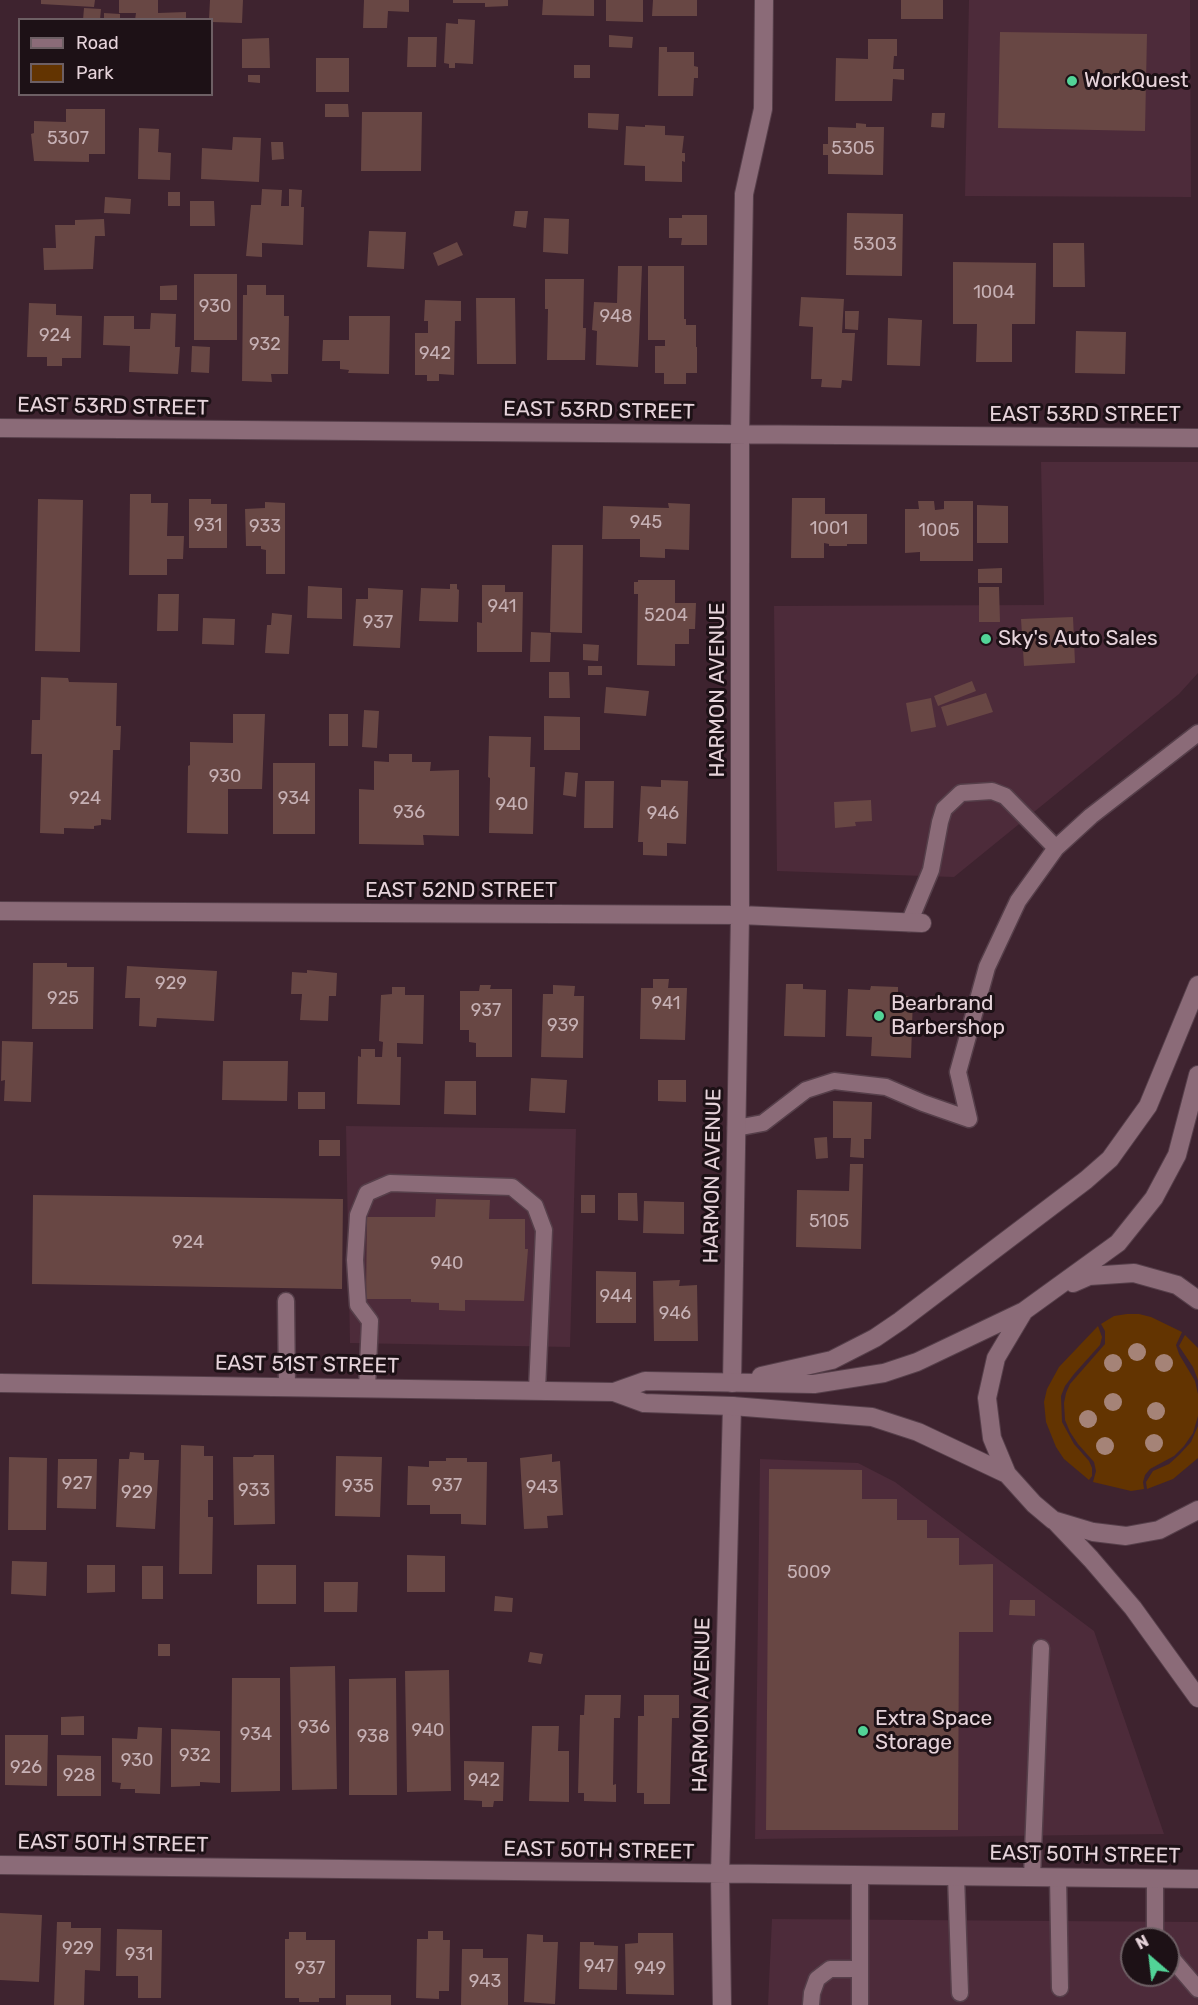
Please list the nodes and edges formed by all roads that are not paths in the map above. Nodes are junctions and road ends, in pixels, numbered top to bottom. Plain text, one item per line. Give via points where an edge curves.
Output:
1 (764, 0) edge
2 (0, 428) edge
3 (740, 435) junction
4 (1198, 438) edge
5 (1198, 733) edge
6 (1056, 848) junction
7 (0, 911) edge
8 (740, 915) junction
9 (915, 923) joint
10 (1198, 985) edge
11 (1198, 1075) edge
12 (736, 1128) junction
13 (1047, 1294) junction
14 (1198, 1300) edge
15 (286, 1302) dead end
16 (1024, 1311) junction
17 (0, 1383) edge
18 (732, 1383) junction
19 (287, 1387) junction
20 (367, 1388) junction
21 (537, 1390) junction
22 (614, 1392) junction
23 (732, 1406) junction
24 (1007, 1474) junction
25 (1198, 1510) edge
26 (1198, 1517) edge
27 (1053, 1520) junction
28 (1159, 1530) junction
29 (1041, 1648) dead end
30 (1198, 1698) edge
31 (0, 1865) edge
32 (720, 1875) junction
33 (860, 1876) junction
34 (956, 1876) junction
35 (1032, 1877) junction
36 (1058, 1877) junction
37 (1155, 1879) junction
38 (1198, 1879) edge
39 (1155, 1927) edge
40 (1180, 1968) edge
41 (860, 1970) junction
42 (1060, 1988) dead end
43 (1198, 1989) edge
44 (960, 1993) dead end
45 (722, 2005) edge
46 (811, 2005) edge
47 (860, 2005) edge

1 - 3 street, HARMON AVENUE via 763,109 744,194
2 - 3 street, EAST 53RD STREET
3 - 4 street, EAST 53RD STREET
3 - 8 street, HARMON AVENUE
5 - 6 lane
6 - 9 lane via 1005,796 992,791 961,793 944,808
6 - 12 lane via 1018,901 987,967 958,1072 969,1119 886,1087 834,1081 806,1090 764,1123
7 - 8 street, EAST 52ND STREET
8 - 9 street, EAST 52ND STREET
8 - 12 street, HARMON AVENUE
10 - 18 street via 1149,1106 1110,1159 1086,1180 875,1338 831,1360
11 - 13 street via 1177,1155 1154,1198 1118,1243
12 - 18 street, HARMON AVENUE
13 - 14 street via 1089,1276 1134,1273 1177,1285
13 - 16 street
15 - 19 lane
16 - 18 street, EAST 51ST STREET via 917,1362 884,1373 814,1384
16 - 24 street via 996,1358 987,1398 992,1438
17 - 19 street, EAST 51ST STREET
18 - 22 street, EAST 51ST STREET via 645,1382
19 - 20 street, EAST 51ST STREET
20 - 21 street, EAST 51ST STREET
20 - 21 lane via 370,1321 358,1305 358,1215 368,1193 390,1183 512,1187 536,1206 544,1230
21 - 22 street, EAST 51ST STREET
22 - 23 street, EAST 51ST STREET via 644,1403
23 - 24 street, EAST 51ST STREET via 872,1418 918,1432
23 - 32 street, HARMON AVENUE
24 - 27 street
25 - 28 street
26 - 28 street
27 - 28 street via 1093,1532 1126,1536
27 - 30 street via 1134,1608
29 - 35 lane
31 - 32 street, EAST 50TH STREET
32 - 33 street, EAST 50TH STREET
32 - 45 street, HARMON AVENUE
33 - 34 street, EAST 50TH STREET
33 - 41 lane
34 - 35 street, EAST 50TH STREET
34 - 44 lane
35 - 36 street, EAST 50TH STREET
36 - 37 street, EAST 50TH STREET
36 - 42 lane
37 - 38 street, EAST 50TH STREET
37 - 39 lane
40 - 43 lane
41 - 46 lane via 830,1969 817,1979
41 - 47 lane

